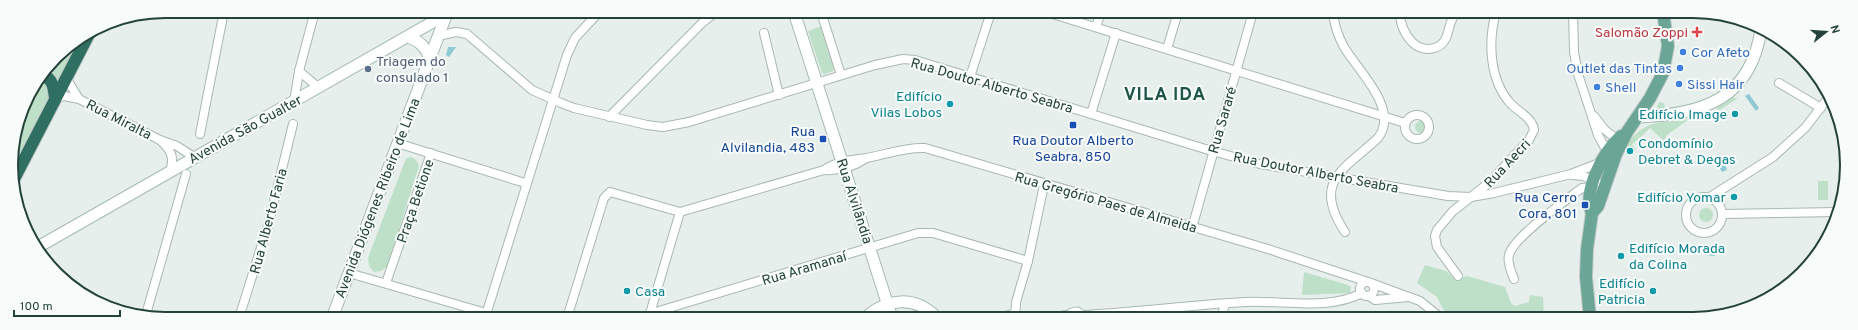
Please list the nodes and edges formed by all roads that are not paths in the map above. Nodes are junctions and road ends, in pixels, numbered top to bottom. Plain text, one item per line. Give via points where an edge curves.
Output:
1 (223, 18) edge
2 (313, 18) edge
3 (437, 18) edge
4 (445, 18) edge
5 (594, 18) edge
6 (709, 18) edge
7 (796, 18) edge
8 (823, 18) edge
9 (988, 18) edge
10 (1066, 18) edge
11 (1098, 18) edge
12 (1176, 18) edge
13 (1251, 18) edge
14 (1334, 18) edge
15 (1401, 18) edge
16 (1452, 18) edge
17 (1495, 18) edge
18 (1573, 18) edge
19 (1664, 18) edge
20 (1096, 27) junction
21 (764, 33) dead end
22 (1116, 33) junction
23 (1760, 34) edge
24 (408, 36) junction
25 (438, 36) junction
26 (85, 42) edge
27 (1167, 48) junction
28 (430, 58) junction
29 (299, 71) junction
30 (1236, 72) junction
31 (841, 75) junction
32 (47, 77) edge
33 (970, 77) junction
34 (66, 78) junction
35 (817, 83) junction
36 (1779, 83) dead end
37 (319, 88) junction
38 (779, 95) junction
39 (55, 98) junction
40 (78, 98) junction
41 (552, 100) junction
42 (1826, 101) edge
43 (294, 102) junction
44 (1821, 108) junction
45 (1591, 112) junction
46 (1092, 114) junction
47 (1384, 116) junction
48 (610, 117) junction
49 (1637, 117) junction
50 (1405, 123) dead end
51 (293, 124) dead end
52 (200, 134) dead end
53 (160, 140) junction
54 (397, 143) junction
55 (1212, 151) junction
56 (1613, 151) junction
57 (431, 154) junction
58 (194, 157) junction
59 (843, 164) junction
60 (18, 171) edge
61 (170, 171) junction
62 (186, 174) dead end
63 (1571, 174) junction
64 (1336, 176) junction
65 (525, 183) junction
66 (1044, 185) junction
67 (1598, 186) junction
68 (1471, 197) junction
69 (1710, 197) junction
70 (680, 212) junction
71 (1832, 212) edge
72 (1723, 214) junction
73 (1192, 228) junction
74 (1345, 232) dead end
75 (42, 245) edge
76 (870, 248) junction
77 (1028, 261) junction
78 (349, 273) junction
79 (1458, 276) dead end
80 (1514, 279) dead end
81 (386, 283) junction
82 (1366, 288) junction
83 (1409, 297) junction
84 (887, 303) junction
85 (1225, 304) junction
86 (147, 311) edge
87 (241, 312) edge
88 (334, 312) edge
89 (474, 312) edge
90 (487, 312) edge
91 (569, 312) edge
92 (650, 312) edge
93 (662, 312) edge
94 (871, 312) edge
95 (890, 312) edge
96 (930, 312) edge
97 (1013, 312) edge
98 (1127, 312) edge
99 (1223, 312) edge
100 (1432, 312) edge
101 (1589, 312) edge

1 - 52 street
2 - 29 street
3 - 24 street, Avenida São Gualter
4 - 25 street, Avenida Diógenes Ribeiro de Lima
5 - 41 street via 575,38
6 - 48 street
7 - 35 street, Rua Alvilândia
8 - 31 street
9 - 33 street
10 - 20 street
11 - 20 street
12 - 27 street
13 - 30 street, Rua Sararé
14 - 47 street via 1344,47 1375,92
15 - 16 street via 1410,40 1420,48 1426,49 1435,48 1444,41
17 - 68 street, Rua Aecri via 1492,53 1497,80 1504,95 1531,122 1534,130 1529,140 1490,182
18 - 45 street via 1575,60
19 - 49 main road via 1668,46 1666,61 1657,85
20 - 22 street
21 - 38 street
22 - 27 street
22 - 46 street
23 - 49 street via 1758,48 1750,66 1734,87 1721,98 1707,106 1687,112
24 - 28 street via 420,42
24 - 37 street, Avenida São Gualter
25 - 28 street, Avenida Diógenes Ribeiro de Lima
25 - 41 street, Rua Doutor Alberto Seabra via 451,32 467,34 532,90
26 - 34 highway
27 - 30 street
28 - 54 street, Avenida Diógenes Ribeiro de Lima
29 - 37 street
29 - 43 street
30 - 47 street
30 - 55 street, Rua Sararé
31 - 33 street, Rua Doutor Alberto Seabra via 903,58
31 - 35 street, Rua Doutor Alberto Seabra
32 - 39 highway via 52,82
33 - 46 street, Rua Doutor Alberto Seabra
34 - 39 highway
34 - 40 street, Rua Miralta
35 - 38 street, Rua Doutor Alberto Seabra
35 - 59 street, Rua Alvilândia
36 - 44 street
37 - 43 street, Avenida São Gualter
38 - 48 street, Rua Doutor Alberto Seabra via 673,126 648,125
39 - 40 street, Rua Miralta
39 - 60 highway
40 - 53 street, Rua Miralta
41 - 48 street, Rua Doutor Alberto Seabra
41 - 65 street
42 - 44 street
43 - 58 street, Avenida São Gualter
44 - 69 street via 1805,128 1773,157
45 - 56 street via 1604,129
45 - 56 street via 1602,144
46 - 55 street, Rua Doutor Alberto Seabra
47 - 50 street
47 - 64 street via 1384,126 1378,138
49 - 56 main road
51 - 87 street, Rua Alberto Faria via 269,222
53 - 58 street, Rua Miralta via 177,146
53 - 61 street, Rua Miralta via 172,155
54 - 57 street, Praça Betione
54 - 78 street, Avenida Diógenes Ribeiro de Lima
55 - 64 street, Rua Doutor Alberto Seabra via 1260,164
55 - 73 street, Rua Sararé
56 - 63 street, Rua Doutor Alberto Seabra
56 - 67 main road
57 - 65 street
57 - 81 street, Praça Betione
58 - 61 street, Avenida São Gualter
59 - 66 street, Rua Gregório Paes de Almeida via 900,149 925,148
59 - 70 street, Rua Gregório Paes de Almeida
59 - 76 street, Rua Alvilândia
61 - 75 street, Avenida São Gualter
62 - 86 street
63 - 67 street
63 - 68 street, Rua Doutor Alberto Seabra
64 - 68 street, Rua Doutor Alberto Seabra via 1430,193
64 - 74 street via 1331,194 1332,204 1339,224
65 - 90 street
66 - 73 street, Rua Gregório Paes de Almeida
66 - 77 street
67 - 80 street via 1582,188 1516,242 1508,259
67 - 101 main road via 1589,204 1592,213 1586,277
68 - 79 street, Rua Aecri via 1443,220 1435,236 1440,252
69 - 72 street via 1719,204
69 - 72 street via 1699,197 1690,203 1686,214 1689,225 1699,232 1710,232 1720,225
70 - 91 street via 615,193 606,194
70 - 92 street
71 - 72 street
73 - 82 street, Rua Gregório Paes de Almeida via 1268,249 1344,275
76 - 77 street, Rua Aramanaí via 926,232
76 - 84 street, Rua Alvilândia
76 - 93 street, Rua Aramanaí
77 - 97 street
78 - 81 street
78 - 88 street, Avenida Diógenes Ribeiro de Lima
81 - 89 street
82 - 83 street, Rua Gregório Paes de Almeida
82 - 83 street, Rua Gregório Paes de Almeida via 1375,300
82 - 85 street via 1349,300
83 - 100 street, Rua Gregório Paes de Almeida via 1420,301
84 - 94 street
84 - 95 street, Rua Alvilândia
84 - 96 street via 906,301 924,307
85 - 98 street
85 - 99 street

